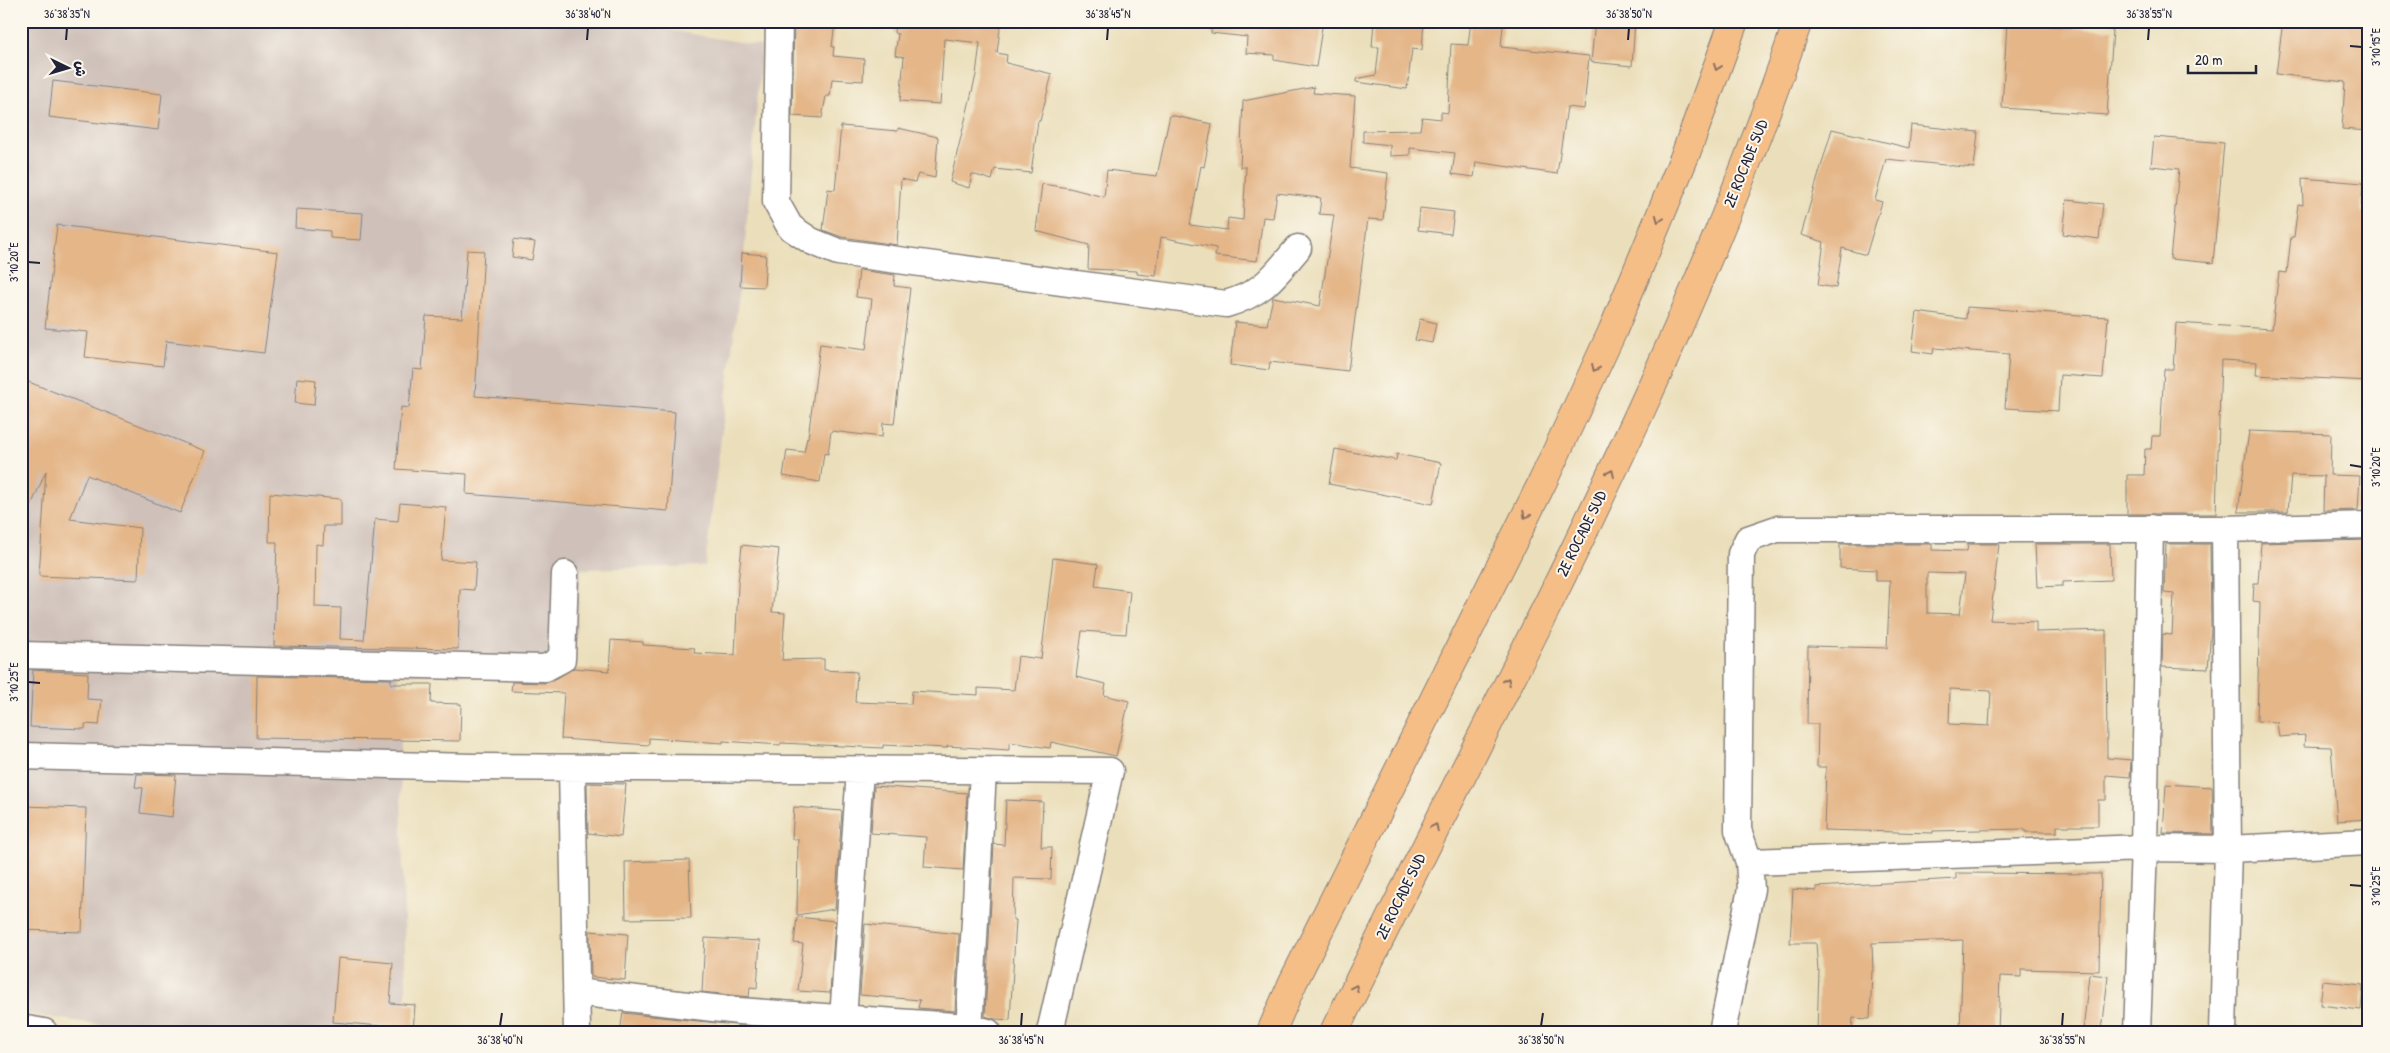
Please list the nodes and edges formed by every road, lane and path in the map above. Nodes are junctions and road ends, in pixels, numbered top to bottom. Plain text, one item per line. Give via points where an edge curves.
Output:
1 (779, 21) edge
2 (1734, 21) edge
3 (1798, 21) edge
4 (1298, 248) dead end
5 (2369, 525) edge
6 (2150, 528) junction
7 (2225, 529) junction
8 (564, 574) dead end
9 (21, 656) edge
10 (21, 756) edge
11 (572, 768) junction
12 (860, 770) junction
13 (983, 771) junction
14 (2369, 842) edge
15 (2144, 848) junction
16 (2228, 849) junction
17 (1750, 862) junction
18 (576, 992) junction
19 (737, 1022) edge
20 (841, 1026) edge
21 (21, 1028) edge
22 (975, 1030) edge
23 (44, 1032) edge
24 (577, 1032) edge
25 (1050, 1032) edge
26 (1272, 1032) edge
27 (1334, 1032) edge
28 (1722, 1032) edge
29 (2137, 1032) edge
30 (2224, 1032) edge

1 - 4 street via 776,202 790,227 811,241 838,252 1226,304 1248,297 1263,286
2 -> 26 highway via 1686,153 1613,330 1542,483 1293,982
27 -> 3 highway, 2E ROCADE SUD via 1596,503 1669,348 1756,136
5 - 7 street
6 - 7 street
6 - 15 street
6 - 17 street via 1777,529 1748,539 1741,554 1738,830
7 - 16 street
8 - 9 street via 562,659 545,668
10 - 11 street
11 - 12 street
11 - 18 street
12 - 13 street
12 - 20 street
13 - 22 street
13 - 25 street via 1110,772
14 - 16 street
15 - 16 street
15 - 17 street
15 - 29 street
16 - 30 street
17 - 28 street via 1751,889
18 - 19 street
18 - 24 street
19 - 20 street
20 - 22 street
21 - 23 street

